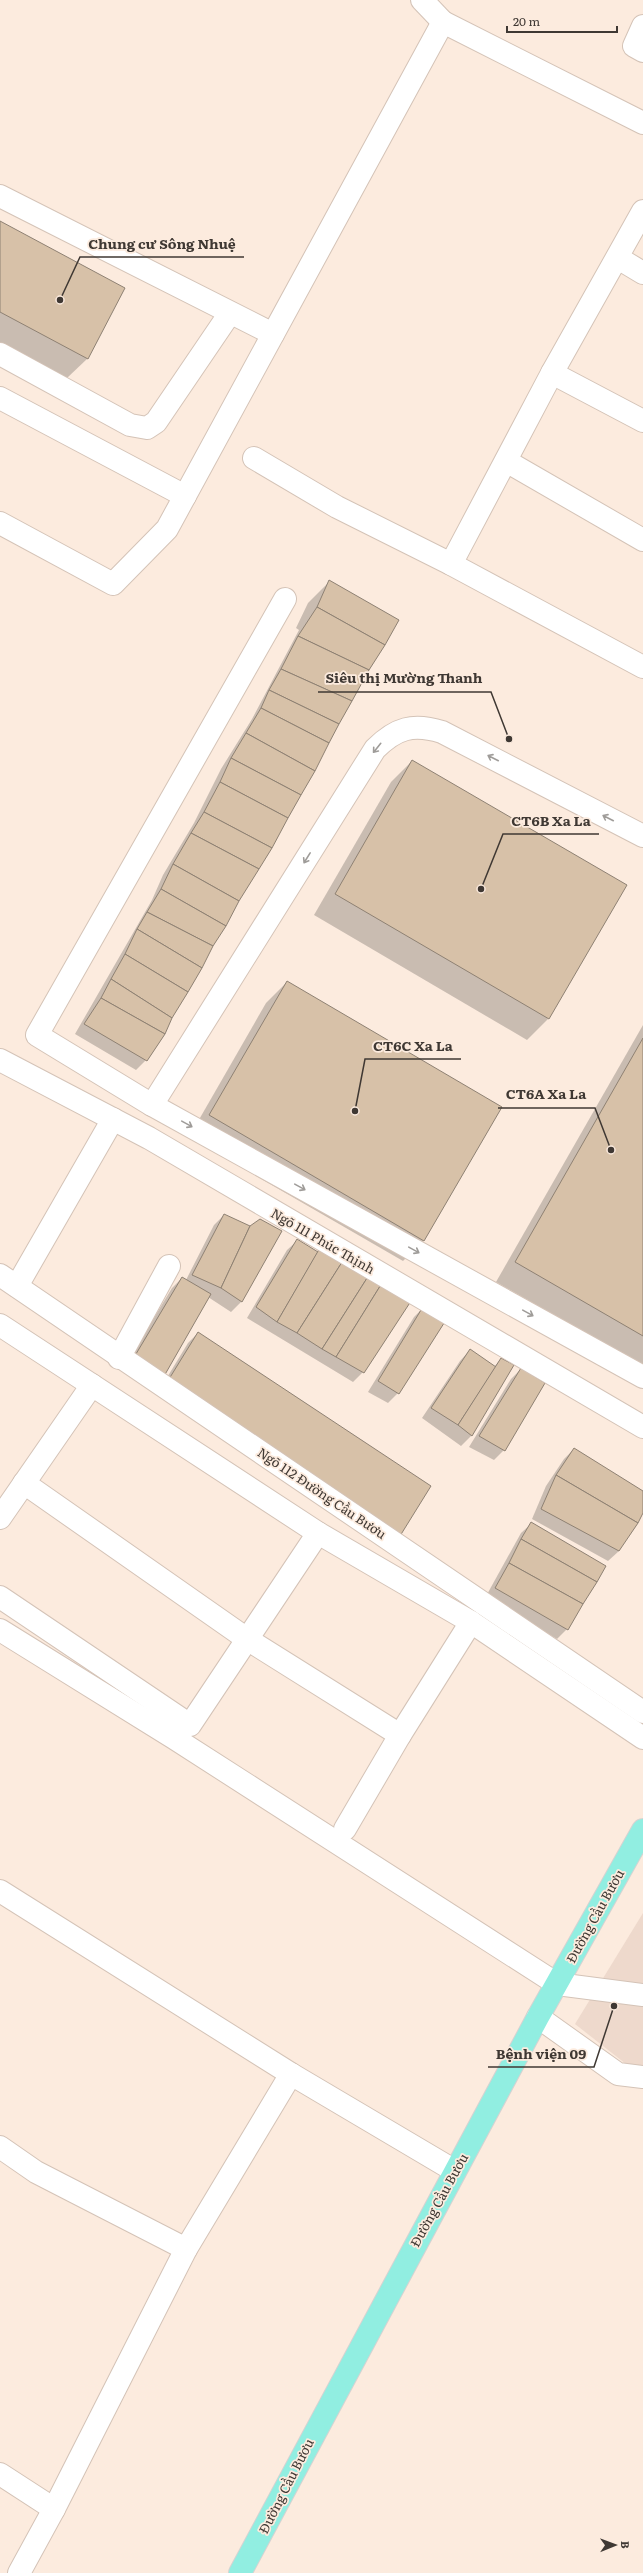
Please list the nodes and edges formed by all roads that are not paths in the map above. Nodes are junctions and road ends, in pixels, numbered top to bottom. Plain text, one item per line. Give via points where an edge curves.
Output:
1 (422, 0) edge
2 (443, 22) junction
3 (643, 26) edge
4 (643, 51) edge
5 (643, 123) edge
6 (0, 196) edge
7 (643, 211) edge
8 (618, 258) junction
9 (643, 273) edge
10 (230, 313) junction
11 (273, 334) junction
12 (0, 354) edge
13 (552, 373) junction
14 (0, 398) edge
15 (643, 421) edge
16 (254, 458) dead end
17 (506, 461) junction
18 (185, 496) junction
19 (0, 523) edge
20 (643, 540) edge
21 (452, 564) junction
22 (285, 599) dead end
23 (643, 666) edge
24 (643, 836) edge
25 (0, 1060) edge
26 (152, 1105) junction
27 (113, 1119) junction
28 (169, 1266) dead end
29 (8, 1281) edge
30 (0, 1325) edge
31 (119, 1358) junction
32 (643, 1377) edge
33 (92, 1385) junction
34 (643, 1427) edge
35 (24, 1484) junction
36 (0, 1518) edge
37 (318, 1532) junction
38 (0, 1597) edge
39 (471, 1622) junction
40 (0, 1630) edge
41 (247, 1639) junction
42 (643, 1712) edge
43 (400, 1735) junction
44 (643, 1738) edge
45 (345, 1829) dead end
46 (643, 1830) edge
47 (0, 1891) edge
48 (557, 1984) junction
49 (643, 1995) edge
50 (538, 2017) junction
51 (291, 2074) junction
52 (643, 2078) edge
53 (0, 2147) edge
54 (455, 2171) junction
55 (186, 2249) junction
56 (0, 2474) edge
57 (54, 2508) junction
58 (19, 2573) edge
59 (240, 2573) edge

1 - 2 street
2 - 5 street
2 - 11 street
3 - 4 street via 634,46
6 - 10 street
7 - 8 street
8 - 9 street
8 - 13 street
10 - 11 street
10 - 12 street via 156,422 147,428 130,425
11 - 18 street
13 - 15 street
13 - 17 street
14 - 18 street
16 - 21 street via 337,507
17 - 20 street
17 - 21 street
18 - 19 street via 167,529 113,584
21 - 23 street
22 - 26 street via 37,1035
24 -> 26 street via 442,732 430,728 416,728 402,729 391,734 375,749
25 - 27 street, Ngõ 111 Phúc Thịnh
26 -> 32 street
27 - 29 street
27 - 34 street, Ngõ 111 Phúc Thịnh
28 - 31 street
29 - 31 street, Ngõ 112 Đường Cầu Bươu
30 - 33 street
31 - 42 street, Ngõ 112 Đường Cầu Bươu via 337,1502
33 - 35 street
33 - 37 street
35 - 36 street
35 - 41 street
37 - 39 street
37 - 41 street
38 - 41 street via 190,1725
39 - 43 street
39 - 44 street
40 - 48 street via 174,1738
41 - 43 street
43 - 45 street
46 - 48 main road, Đường Cầu Bươu
47 - 51 street
48 - 49 street
48 - 50 main road, Đường Cầu Bươu
50 - 52 street via 618,2074
50 - 54 main road, Đường Cầu Bươu
51 - 54 street
51 - 55 street
53 - 55 street via 36,2172
54 - 59 main road, Đường Cầu Bươu
55 - 57 street
56 - 57 street
57 - 58 street

